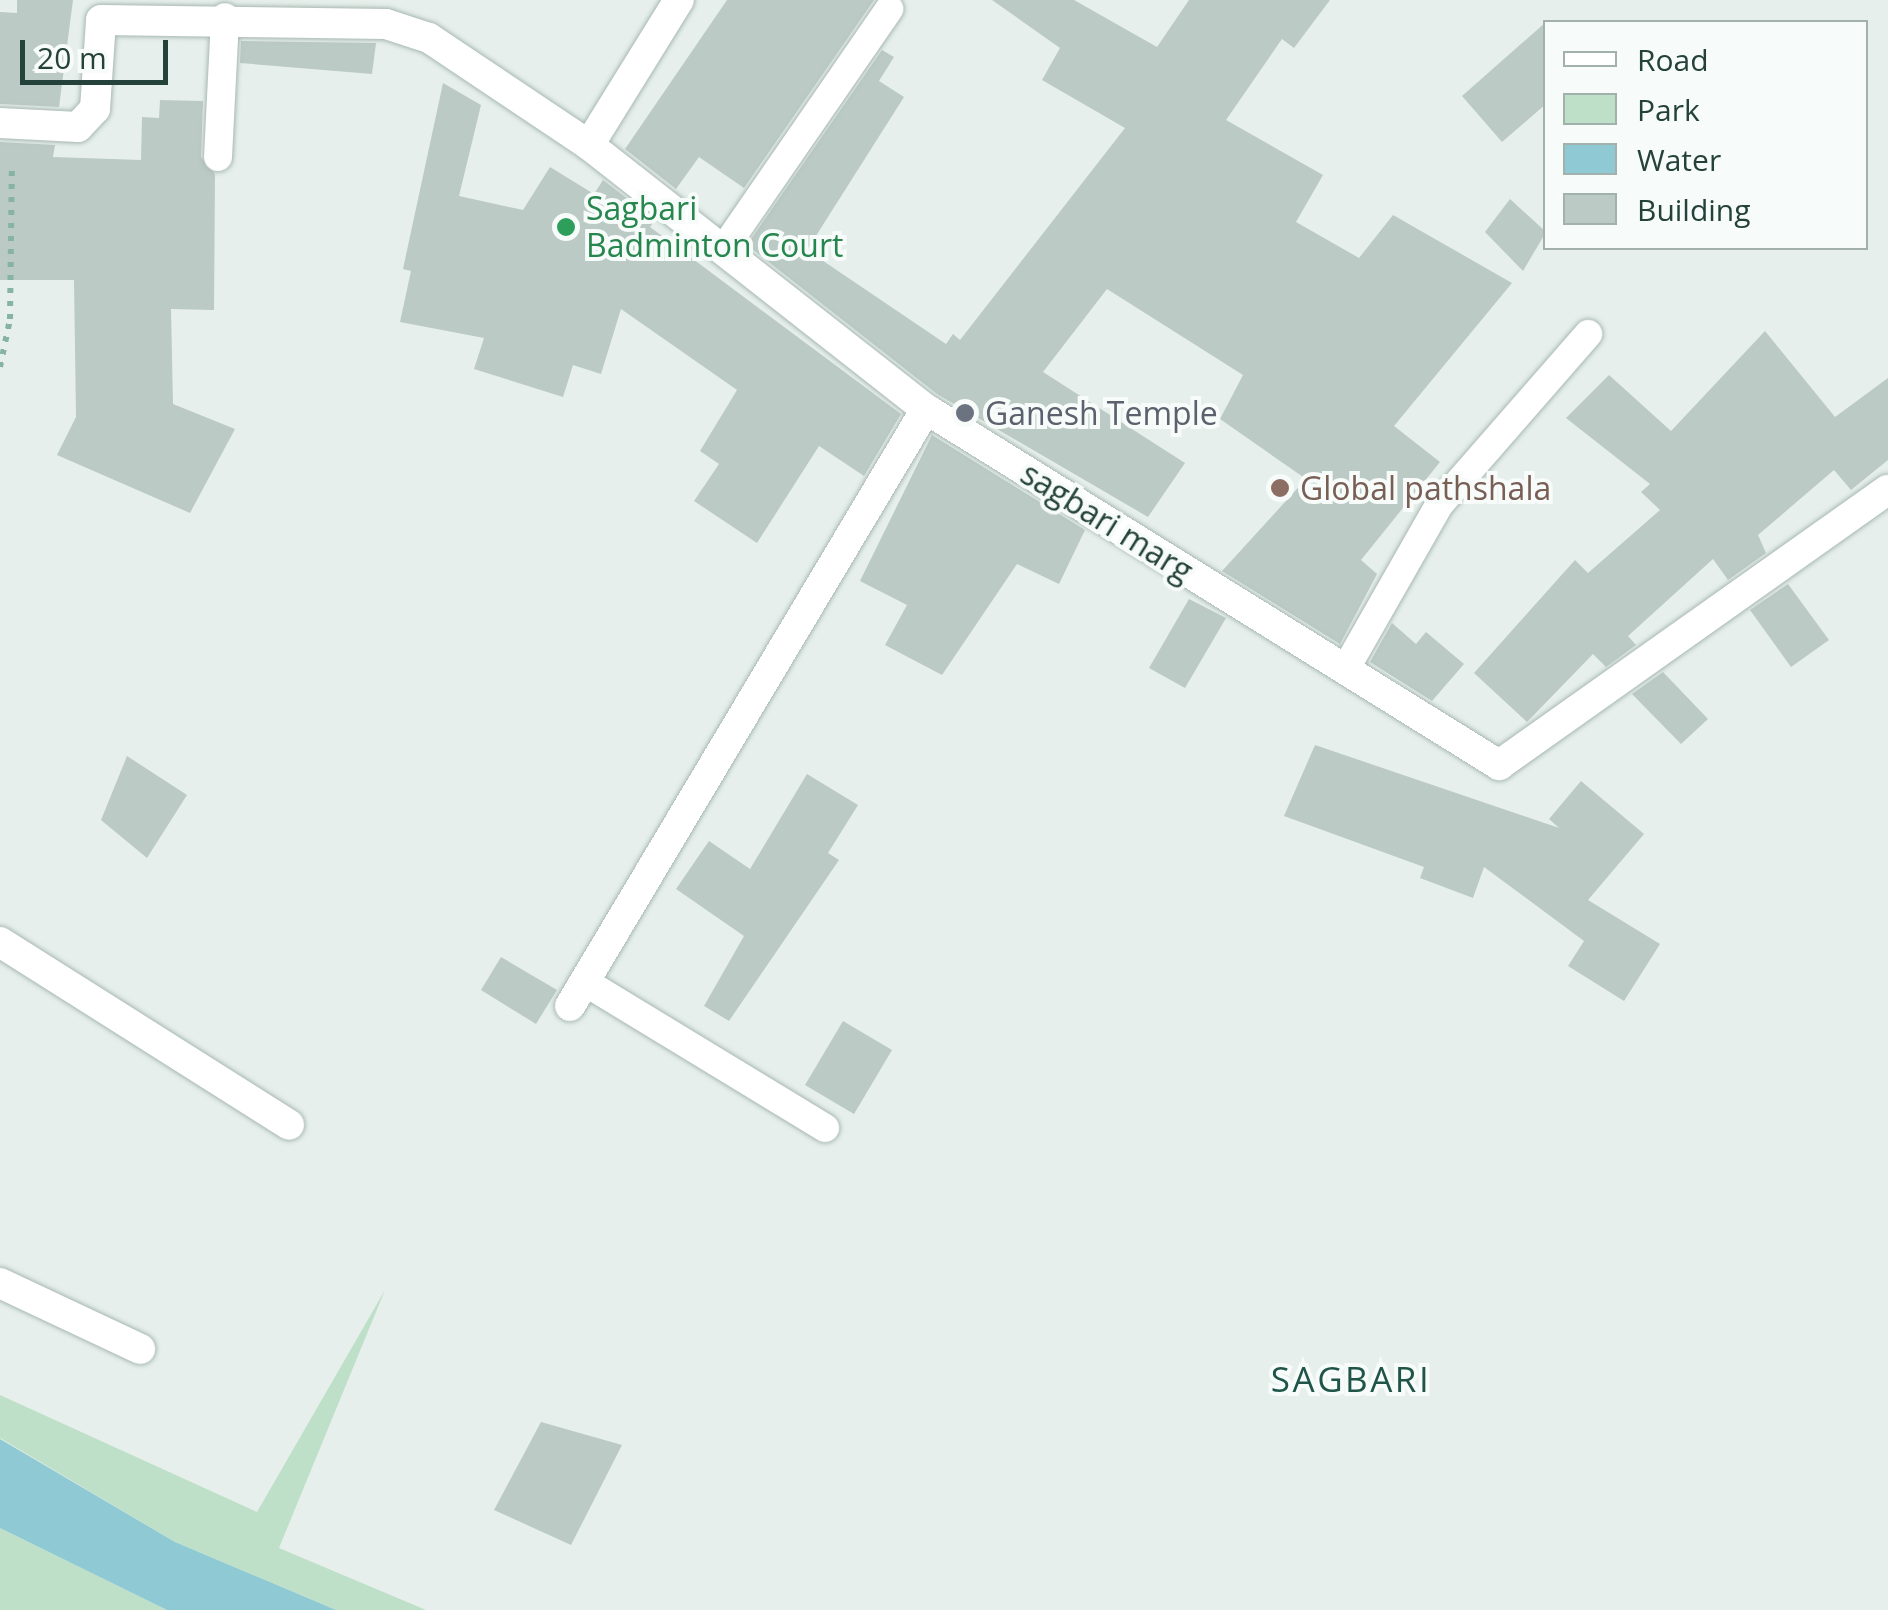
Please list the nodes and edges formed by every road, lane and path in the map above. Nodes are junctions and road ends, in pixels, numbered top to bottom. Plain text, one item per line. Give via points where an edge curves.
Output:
1 (679, 0) edge
2 (889, 9) dead end
3 (101, 10) edge
4 (225, 17) junction
5 (6, 123) edge
6 (589, 145) junction
7 (218, 157) dead end
8 (723, 250) junction
9 (1588, 334) dead end
10 (0, 367) edge
11 (926, 409) junction
12 (1888, 490) edge
13 (1345, 670) junction
14 (0, 942) edge
15 (578, 994) joint
16 (288, 1125) dead end
17 (825, 1128) dead end
18 (0, 1283) edge
19 (140, 1348) dead end

1 - 6 street
2 - 8 lane
3 - 4 street, sagbari marg
3 - 5 street, sagbari marg via 95,109 78,127
4 - 6 street, sagbari marg via 386,24 429,38
4 - 7 lane
5 - 10 path via 10,320
6 - 8 street, sagbari marg
8 - 11 street, sagbari marg
9 - 13 lane via 1439,505
11 - 13 street, sagbari marg
11 - 15 street
12 - 13 street, sagbari marg via 1499,764
14 - 16 street
15 - 17 lane
18 - 19 street

